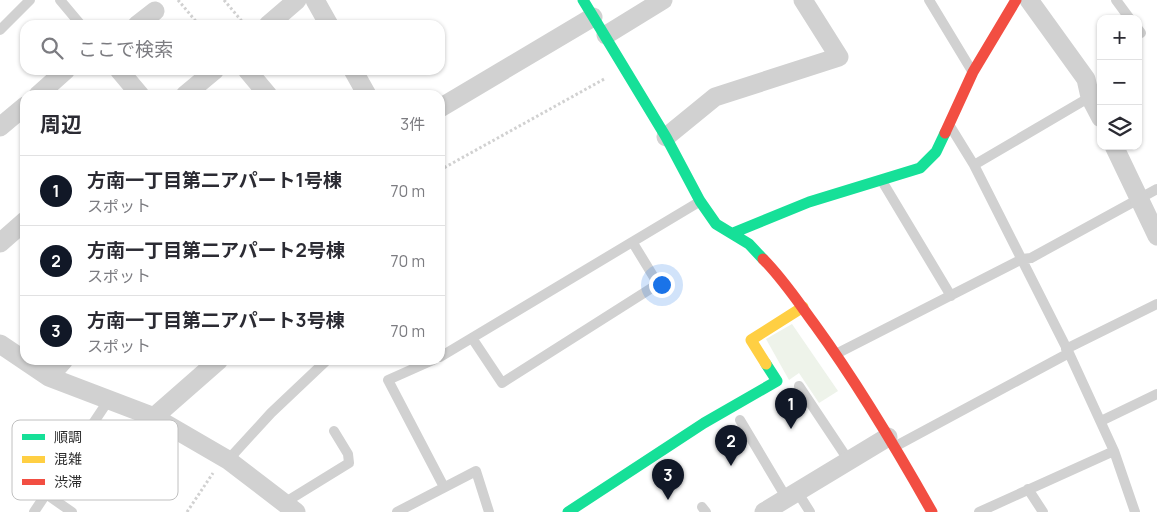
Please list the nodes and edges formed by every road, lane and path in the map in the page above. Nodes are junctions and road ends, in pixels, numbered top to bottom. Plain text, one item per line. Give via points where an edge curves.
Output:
1 (30, 0) edge
2 (60, 0) edge
3 (178, 0) edge
4 (224, 0) edge
5 (297, 0) edge
6 (315, 0) edge
7 (584, 0) edge
8 (662, 0) edge
9 (802, 0) edge
10 (929, 0) edge
11 (1016, 0) edge
12 (1030, 0) edge
13 (1116, 0) edge
14 (155, 11) dead end
15 (1127, 15) edge
16 (593, 16) junction
17 (77, 20) edge
18 (143, 20) edge
19 (195, 20) edge
20 (241, 20) edge
21 (274, 20) edge
22 (326, 20) edge
23 (0, 30) edge
24 (606, 35) junction
25 (625, 68) junction
26 (973, 72) junction
27 (60, 75) edge
28 (123, 75) edge
29 (209, 75) edge
30 (251, 75) edge
31 (356, 75) edge
32 (44, 90) edge
33 (136, 90) edge
34 (191, 90) edge
35 (264, 90) edge
36 (364, 90) edge
37 (1090, 96) junction
38 (445, 105) edge
39 (1097, 110) edge
40 (20, 114) edge
41 (948, 123) junction
42 (0, 127) edge
43 (666, 137) junction
44 (1116, 150) edge
45 (974, 165) junction
46 (445, 167) edge
47 (882, 181) junction
48 (1157, 189) edge
49 (1140, 199) junction
50 (700, 201) junction
51 (20, 225) edge
52 (733, 233) junction
53 (1157, 236) edge
54 (0, 243) edge
55 (633, 243) junction
56 (1022, 259) junction
57 (951, 296) junction
58 (1157, 304) edge
59 (803, 307) junction
60 (472, 338) junction
61 (0, 344) edge
62 (1067, 351) junction
63 (445, 354) edge
64 (836, 354) junction
65 (20, 357) edge
66 (31, 365) edge
67 (60, 365) edge
68 (213, 365) edge
69 (322, 365) edge
70 (422, 365) edge
71 (49, 377) junction
72 (799, 386) dead end
73 (1157, 394) edge
74 (108, 401) junction
75 (154, 418) junction
76 (95, 420) edge
77 (157, 420) edge
78 (740, 420) dead end
79 (1101, 420) junction
80 (334, 431) dead end
81 (178, 432) edge
82 (892, 442) junction
83 (1114, 451) junction
84 (225, 459) junction
85 (849, 461) junction
86 (444, 486) junction
87 (1028, 489) junction
88 (793, 496) junction
89 (42, 500) edge
90 (55, 500) edge
91 (290, 507) edge
92 (34, 512) edge
93 (72, 512) edge
94 (187, 512) edge
95 (397, 512) edge
96 (489, 512) edge
97 (568, 512) edge
98 (764, 512) edge
99 (810, 512) edge
100 (932, 512) edge
101 (979, 512) edge
102 (1043, 512) edge
103 (1135, 512) edge

1 - 23 lane
2 - 17 lane
3 - 19 path
4 - 20 path
5 - 21 street
6 - 22 street
7 - 16 street
8 - 24 street
9 - 43 street via 839,57 714,97
10 - 26 lane
11 - 26 street
12 - 37 street via 1086,79
13 - 15 lane
14 - 18 street
16 - 24 street
16 - 38 street
24 - 25 street
25 - 43 street
25 - 46 path
26 - 41 street
27 - 32 street
28 - 33 street
29 - 34 street
30 - 35 street
31 - 36 street
37 - 39 street
37 - 45 lane
40 - 42 street
41 - 45 lane
41 - 47 street via 936,152 920,168
43 - 50 street
44 - 49 street
45 - 56 lane
47 - 52 street via 808,202
47 - 57 lane
48 - 49 lane
49 - 53 street
49 - 56 lane via 1031,258
50 - 52 street via 716,224
50 - 55 lane
51 - 54 street
52 - 59 street via 749,244 779,275
55 - 60 lane
55 - 60 lane via 658,284 502,383
56 - 57 lane
56 - 62 lane
57 - 64 lane
58 - 62 lane
59 - 64 street
59 - 97 street via 751,340 777,382 704,423
60 - 63 lane
61 - 65 street
62 - 79 lane
62 - 82 lane
64 - 82 street
66 - 71 street
67 - 71 street
68 - 75 street
69 - 84 lane
70 - 86 lane via 388,380
71 - 74 street
72 - 85 lane
73 - 79 lane
74 - 75 street
74 - 76 lane
75 - 77 street
78 - 88 lane
79 - 83 lane
80 - 91 lane via 348,454 349,463
81 - 84 street
82 - 85 street
82 - 100 street
83 - 87 lane
83 - 103 lane
84 - 91 street
84 - 94 path
85 - 88 street
86 - 95 lane
86 - 96 lane via 476,471
87 - 101 lane
87 - 102 lane
88 - 98 street
88 - 99 lane
89 - 92 lane
90 - 93 lane

